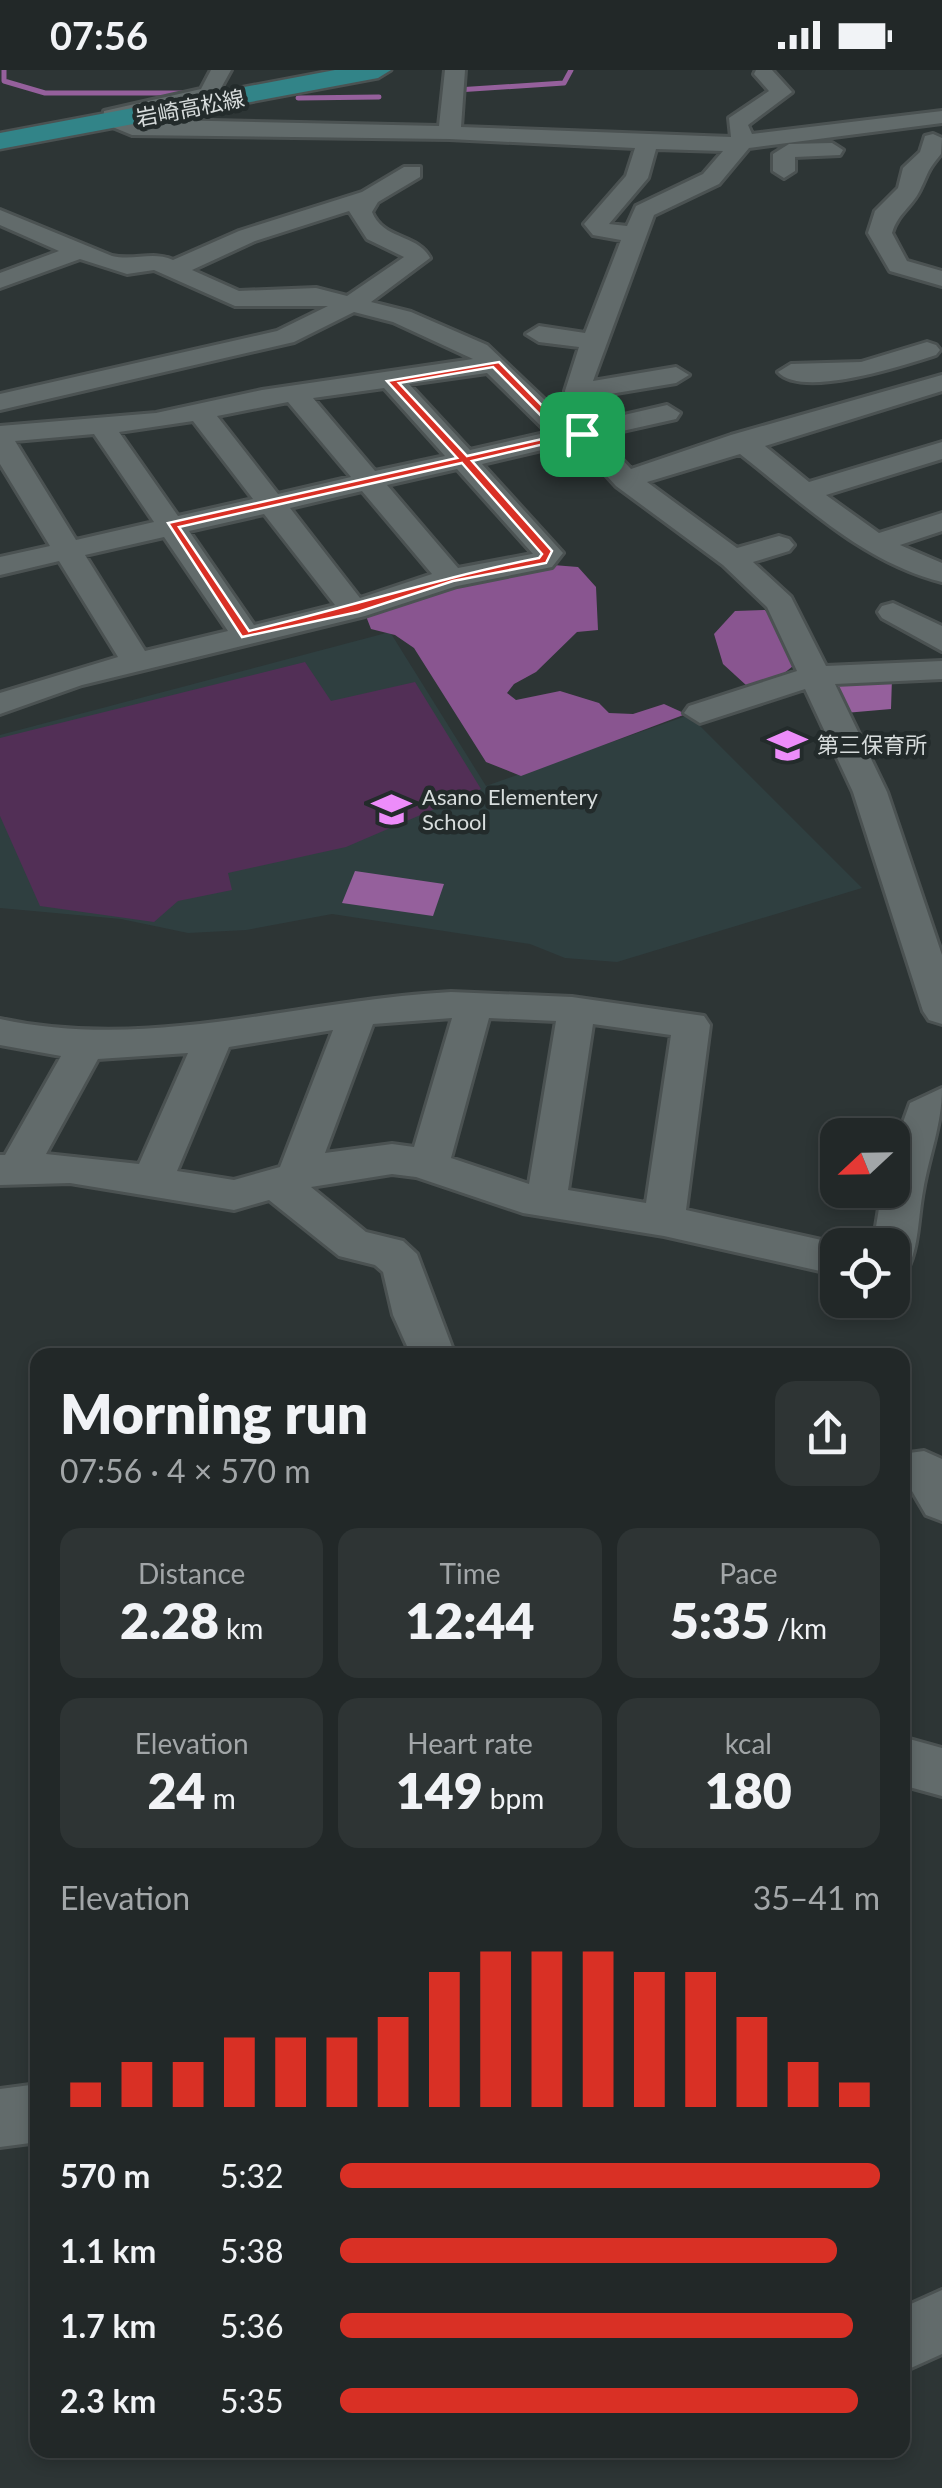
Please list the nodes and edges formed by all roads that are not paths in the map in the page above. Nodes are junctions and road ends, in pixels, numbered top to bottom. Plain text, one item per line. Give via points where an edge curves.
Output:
1 (221, 70) edge
2 (378, 70) edge
3 (456, 70) edge
4 (764, 74) dead end
5 (942, 116) edge
6 (114, 123) junction
7 (449, 133) junction
8 (938, 140) edge
9 (0, 141) edge
10 (743, 141) junction
11 (646, 144) junction
12 (784, 171) dead end
13 (412, 172) dead end
14 (370, 197) junction
15 (0, 217) edge
16 (629, 245) junction
17 (78, 252) junction
18 (174, 269) junction
19 (942, 279) edge
20 (0, 281) edge
21 (353, 303) junction
22 (539, 334) dead end
23 (580, 339) junction
24 (932, 345) edge
25 (236, 351) junction
26 (496, 364) junction
27 (676, 376) dead end
28 (392, 381) junction
29 (942, 384) edge
30 (567, 387) junction
31 (294, 393) junction
32 (883, 400) junction
33 (0, 402) edge
34 (200, 412) junction
35 (668, 413) dead end
36 (98, 419) junction
37 (1, 434) edge
38 (582, 434) junction
39 (742, 442) junction
40 (942, 450) edge
41 (464, 459) junction
42 (10, 477) edge
43 (626, 480) junction
44 (370, 481) junction
45 (808, 491) junction
46 (273, 502) junction
47 (942, 522) edge
48 (172, 526) junction
49 (876, 543) junction
50 (779, 545) dead end
51 (67, 550) junction
52 (733, 559) junction
53 (0, 566) edge
54 (942, 573) edge
55 (451, 578) junction
56 (354, 610) junction
57 (893, 612) dead end
58 (246, 635) junction
59 (942, 642) edge
60 (136, 661) junction
61 (942, 670) edge
62 (813, 676) junction
63 (0, 704) edge
64 (700, 713) dead end
65 (474, 1005) junction
66 (576, 1011) junction
67 (942, 1011) edge
68 (358, 1014) junction
69 (0, 1032) edge
70 (215, 1034) junction
71 (85, 1046) junction
72 (942, 1102) edge
73 (429, 1166) junction
74 (8, 1169) edge
75 (286, 1181) junction
76 (151, 1182) junction
77 (546, 1202) junction
78 (664, 1221) junction
79 (897, 1228) edge
80 (820, 1255) edge
81 (430, 1348) edge
82 (910, 1472) edge
83 (942, 1501) edge
84 (910, 1762) edge
85 (942, 1772) edge
86 (30, 2114) edge
87 (0, 2118) edge
88 (942, 2322) edge
89 (910, 2337) edge

1 - 6 street via 209,94 112,116
2 - 6 main road, 岩崎高松線
3 - 7 street
4 - 10 street via 782,92 737,123
5 - 10 street
6 - 7 street via 132,129
6 - 9 main road, 岩崎高松線
7 - 11 street
8 - 12 street via 790,150
8 - 19 street via 914,168 909,190 886,211 880,233 898,266
10 - 11 street
10 - 16 street via 703,184 653,203
11 - 16 street via 637,178 596,224
13 - 14 street
14 - 18 street via 248,236
14 - 21 street via 360,212 364,224 418,258
15 - 17 street
16 - 23 street via 616,254
16 - 30 street
17 - 18 street via 127,267 157,262
17 - 20 street
18 - 21 street via 236,299 306,294
21 - 25 street via 285,337
21 - 26 street via 440,332
22 - 23 street
23 - 30 street
24 - 32 street via 863,370 790,363 799,399
25 - 33 street
25 - 36 street via 252,377
26 - 28 street
26 - 38 street via 556,426
27 - 30 street
28 - 31 street
28 - 41 street
29 - 32 street
30 - 38 street
31 - 34 street
31 - 44 street
32 - 39 street
34 - 36 street
34 - 46 street
35 - 38 street
36 - 37 street
36 - 48 street
37 - 42 street
38 - 41 street
38 - 43 street
39 - 43 street
39 - 45 street
40 - 45 street
41 - 44 street
41 - 55 street via 548,554 542,561
42 - 51 street
43 - 52 street
44 - 46 street
44 - 55 street
45 - 49 street
46 - 48 street
46 - 56 street
47 - 49 street
48 - 51 street
48 - 58 street
49 - 54 street
50 - 52 street
51 - 53 street
51 - 60 street
52 - 62 street via 780,604
55 - 56 street
56 - 58 street
57 - 59 street
58 - 60 street
60 - 63 street
61 - 62 street
62 - 64 street
62 - 67 street via 870,792
65 - 66 street
65 - 68 street
65 - 73 street
66 - 77 street
66 - 78 street via 691,1025
68 - 70 street
68 - 75 street
69 - 71 street
70 - 71 street
70 - 76 street
71 - 74 street
72 - 79 street via 924,1112
73 - 75 street via 365,1161
73 - 77 street
74 - 76 street via 70,1168
75 - 76 street via 234,1195
75 - 81 street via 354,1244 388,1252 402,1265
77 - 78 street
78 - 80 street
82 - 83 street via 924,1470
84 - 85 street
86 - 87 street
88 - 89 street

